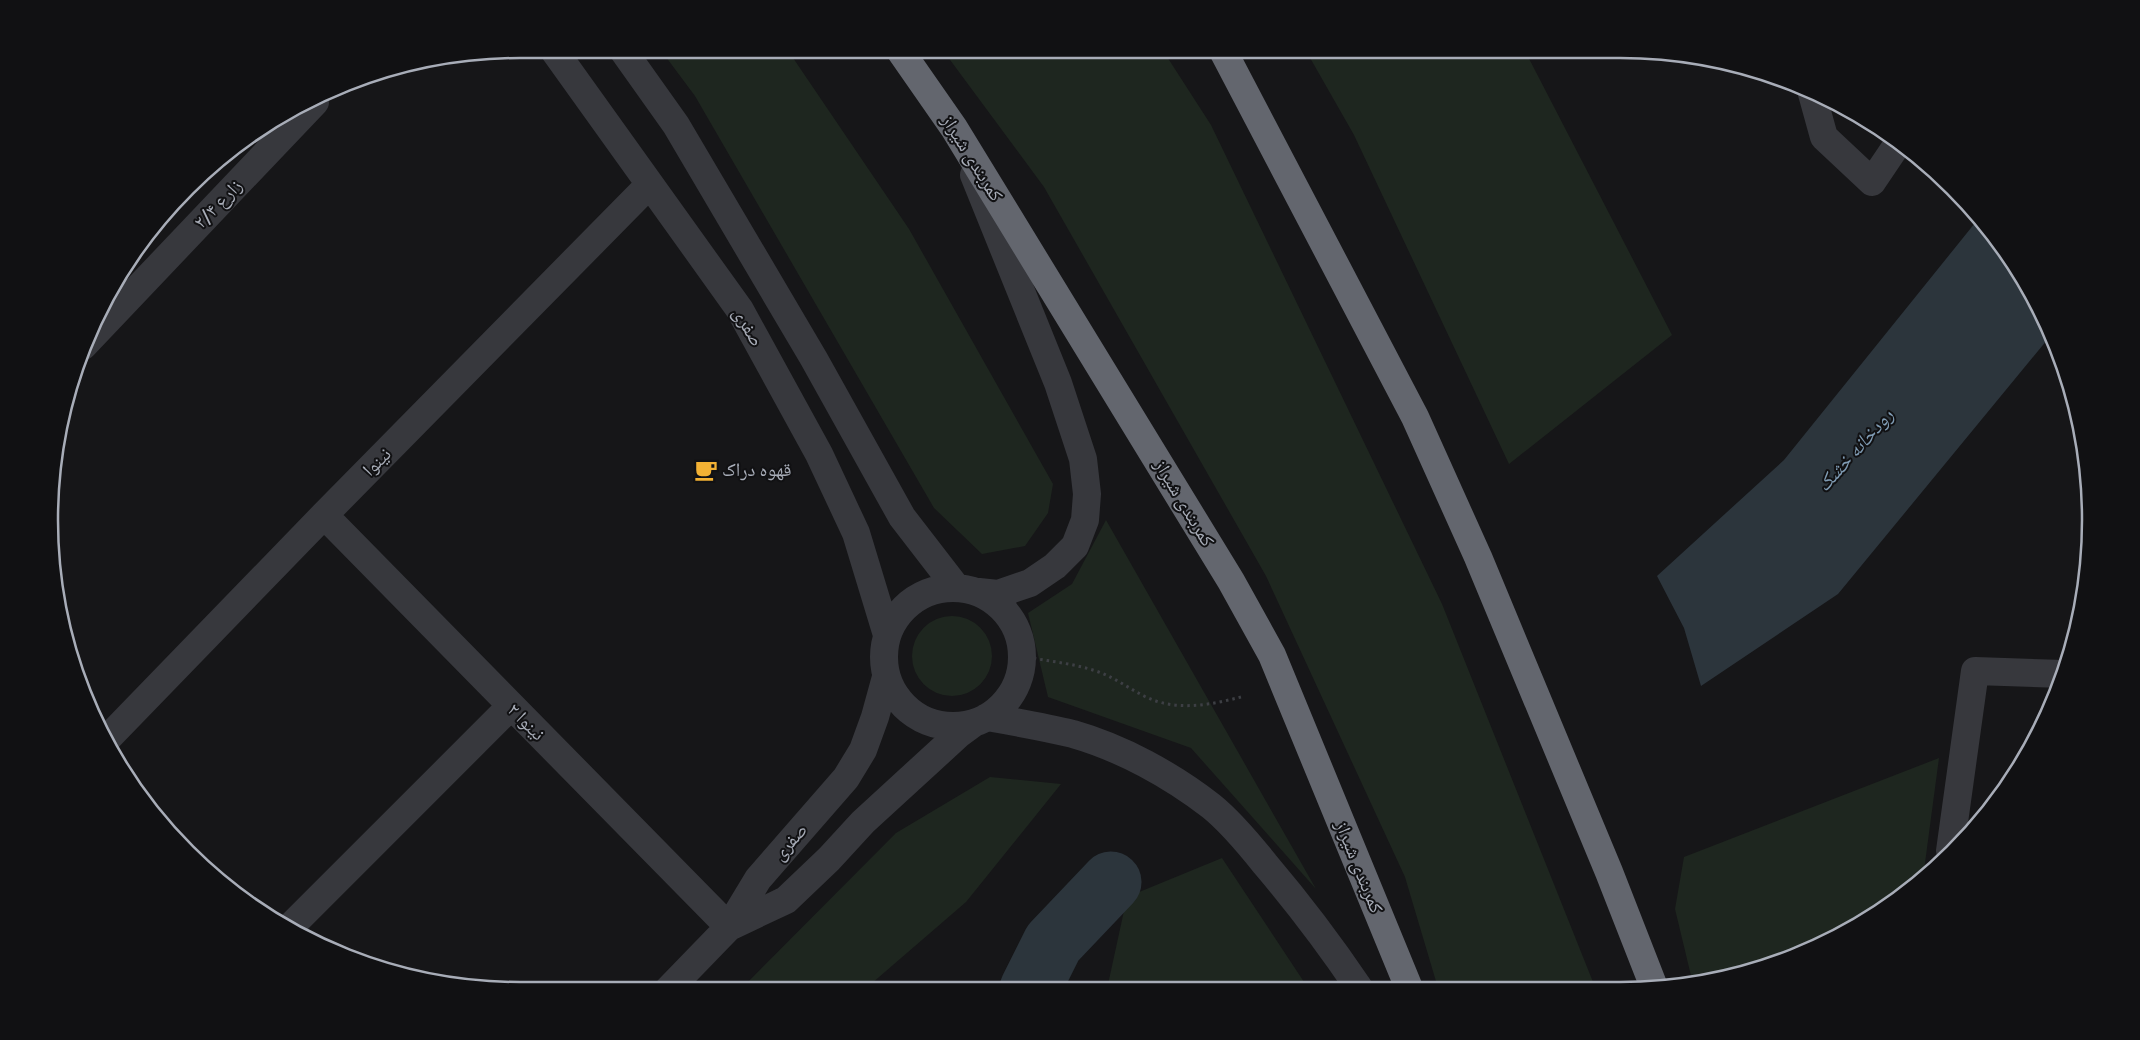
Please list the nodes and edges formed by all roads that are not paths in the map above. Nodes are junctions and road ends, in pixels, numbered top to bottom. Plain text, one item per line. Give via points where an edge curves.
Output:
1 (559, 58) edge
2 (628, 58) edge
3 (905, 58) edge
4 (1227, 58) edge
5 (1814, 100) edge
6 (308, 109) edge
7 (954, 128) junction
8 (1895, 148) edge
9 (649, 185) junction
10 (115, 299) edge
11 (324, 515) junction
12 (968, 589) junction
13 (886, 635) junction
14 (2056, 674) edge
15 (886, 677) junction
16 (510, 707) junction
17 (980, 720) junction
18 (111, 735) edge
19 (1951, 843) edge
20 (294, 923) edge
21 (730, 927) junction
22 (676, 982) edge
23 (1355, 982) edge
24 (1406, 982) edge
25 (1652, 982) edge

1 - 9 street, صفری
2 - 12 street via 681,133 814,359 902,517
3 - 7 highway, کمربندی شیراز
4 - 25 highway via 1415,417 1478,557
5 - 8 street via 1824,137 1872,182
6 - 10 street, ۲/۴ زارع
7 - 12 street via 1058,383 1083,459 1087,494 1085,520 1075,546 1055,566 1030,583 998,594
7 - 24 highway, کمربندی شیراز via 1231,581 1272,655
9 - 11 street, نینوا
9 - 13 street, صفری via 740,310 819,454 856,533
11 - 16 street, ۲ نینوا
11 - 18 street, نینوا
12 - 13 street via 934,589 913,599 897,615
12 - 17 street via 998,604 1012,620 1020,641 1022,663 1016,684 1004,703
13 - 15 street via 883,656
14 - 19 street via 1974,672
15 - 17 street via 896,697 911,713 930,723 952,726
15 - 21 street, صفری via 862,750 846,778 758,879
16 - 20 street
16 - 21 street, ۲ نینوا
17 - 21 street via 959,734 863,822 786,900
17 - 23 street via 1074,735 1128,756 1178,783 1212,807 1249,844 1293,897
21 - 22 street, صفری

